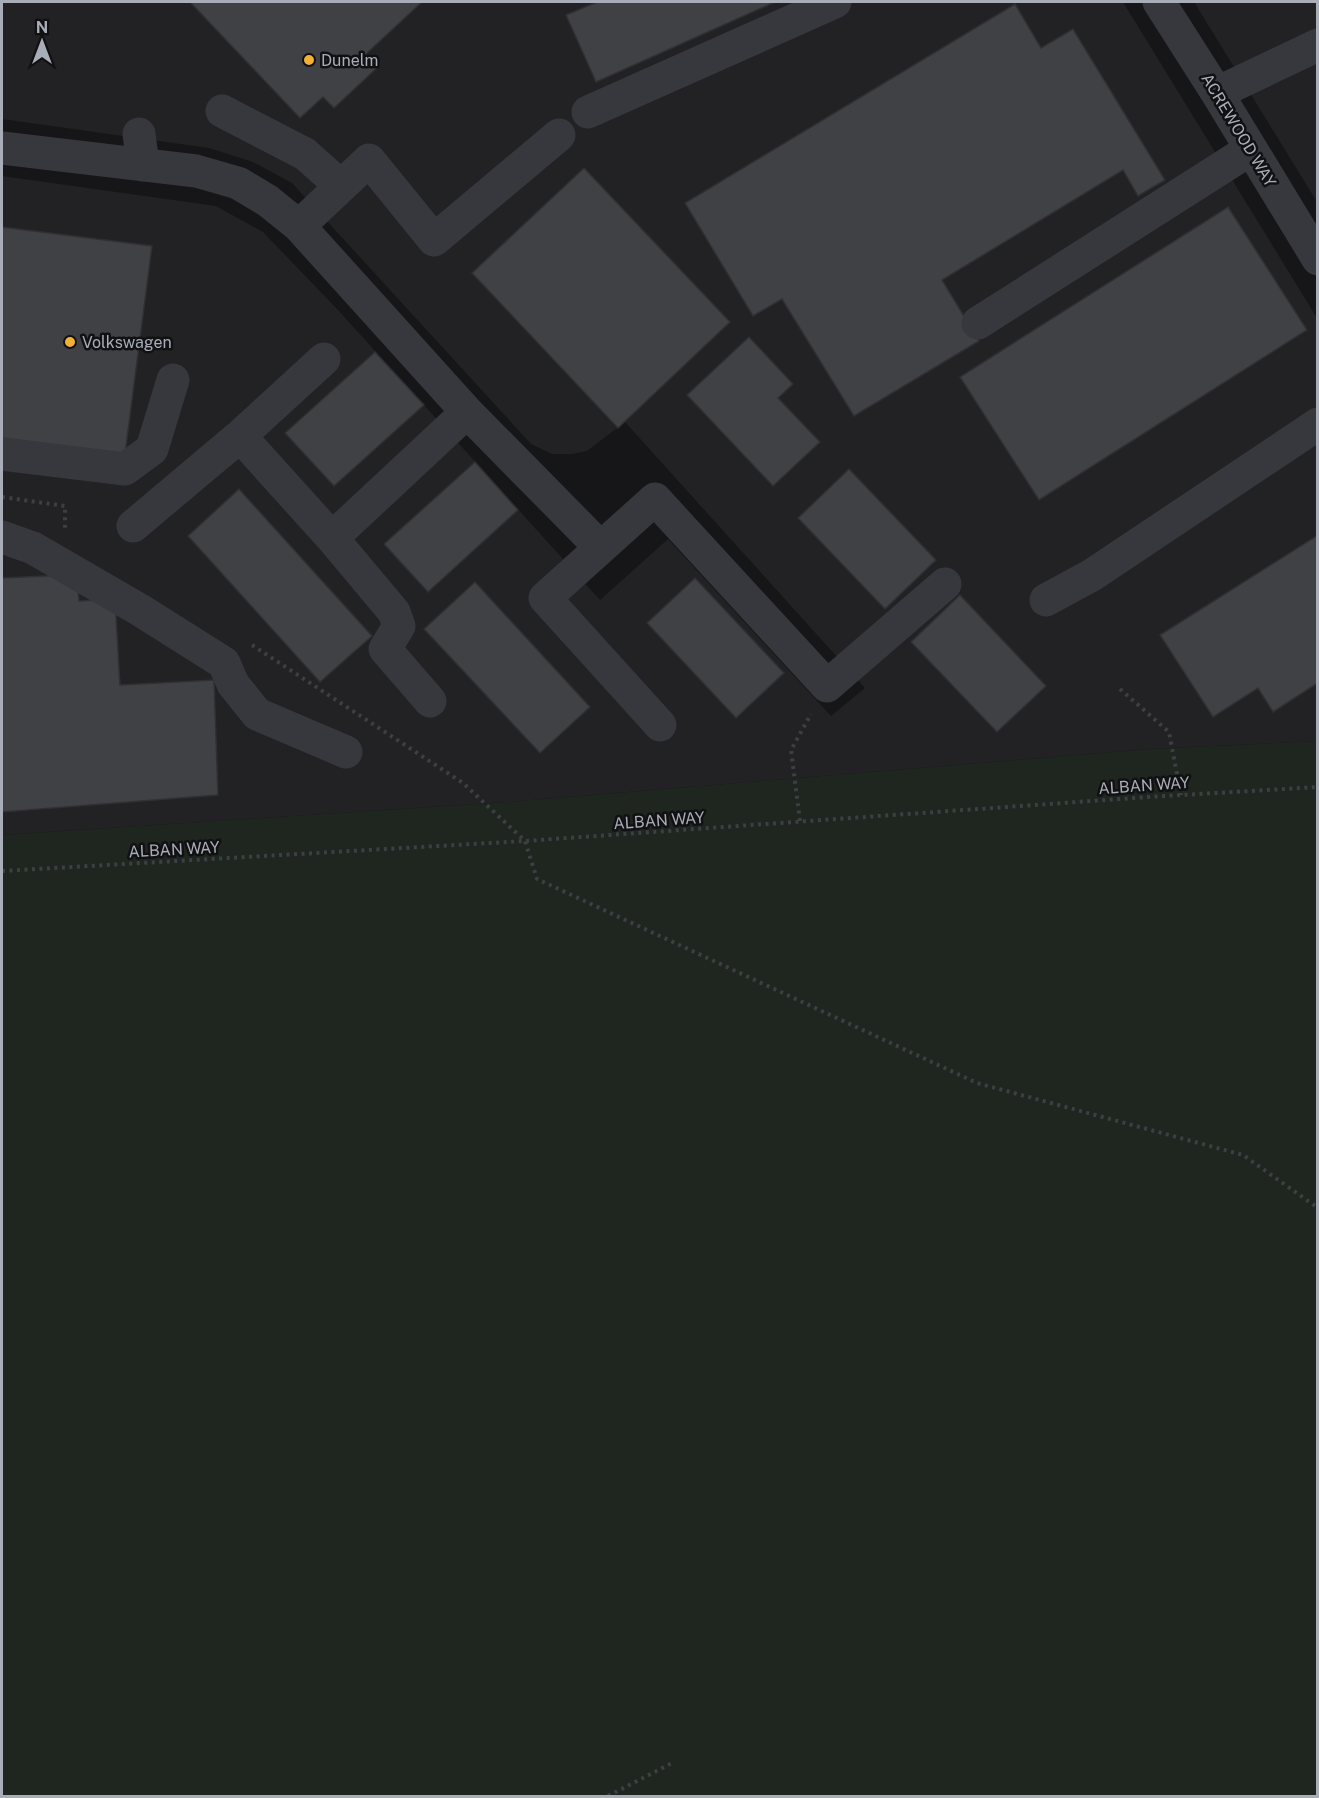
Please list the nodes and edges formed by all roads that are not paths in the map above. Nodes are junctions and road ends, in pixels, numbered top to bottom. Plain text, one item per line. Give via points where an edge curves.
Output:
1 (835, 2) edge
2 (1159, 2) edge
3 (1317, 45) edge
4 (1217, 93) junction
5 (222, 111) dead end
6 (588, 112) dead end
7 (559, 135) dead end
8 (2, 148) edge
9 (1251, 149) junction
10 (341, 186) junction
11 (299, 226) junction
12 (1317, 259) edge
13 (978, 323) dead end
14 (324, 359) dead end
15 (173, 380) dead end
16 (467, 412) junction
17 (1317, 424) edge
18 (240, 436) junction
19 (2, 454) edge
20 (133, 526) dead end
21 (2, 537) edge
22 (332, 538) junction
23 (600, 547) junction
24 (945, 584) dead end
25 (1046, 600) dead end
26 (430, 701) dead end
27 (660, 725) dead end
28 (346, 752) dead end

1 - 6 street
2 - 4 street, ACREWOOD WAY
3 - 4 street
4 - 9 street, ACREWOOD WAY
5 - 10 street via 305,154
7 - 10 street via 434,240 369,160
8 - 11 street via 141,150 238,183
9 - 12 street, ACREWOOD WAY
9 - 13 street
10 - 11 street
11 - 16 street
14 - 18 street
15 - 19 street via 152,449 125,469
16 - 22 street
16 - 23 street
17 - 25 street via 1092,575
18 - 20 street
18 - 22 street
21 - 28 street via 33,548 224,663 233,684 257,714
22 - 26 street via 394,612 399,626 385,649
23 - 24 street via 655,499 827,686
23 - 27 street via 544,598

